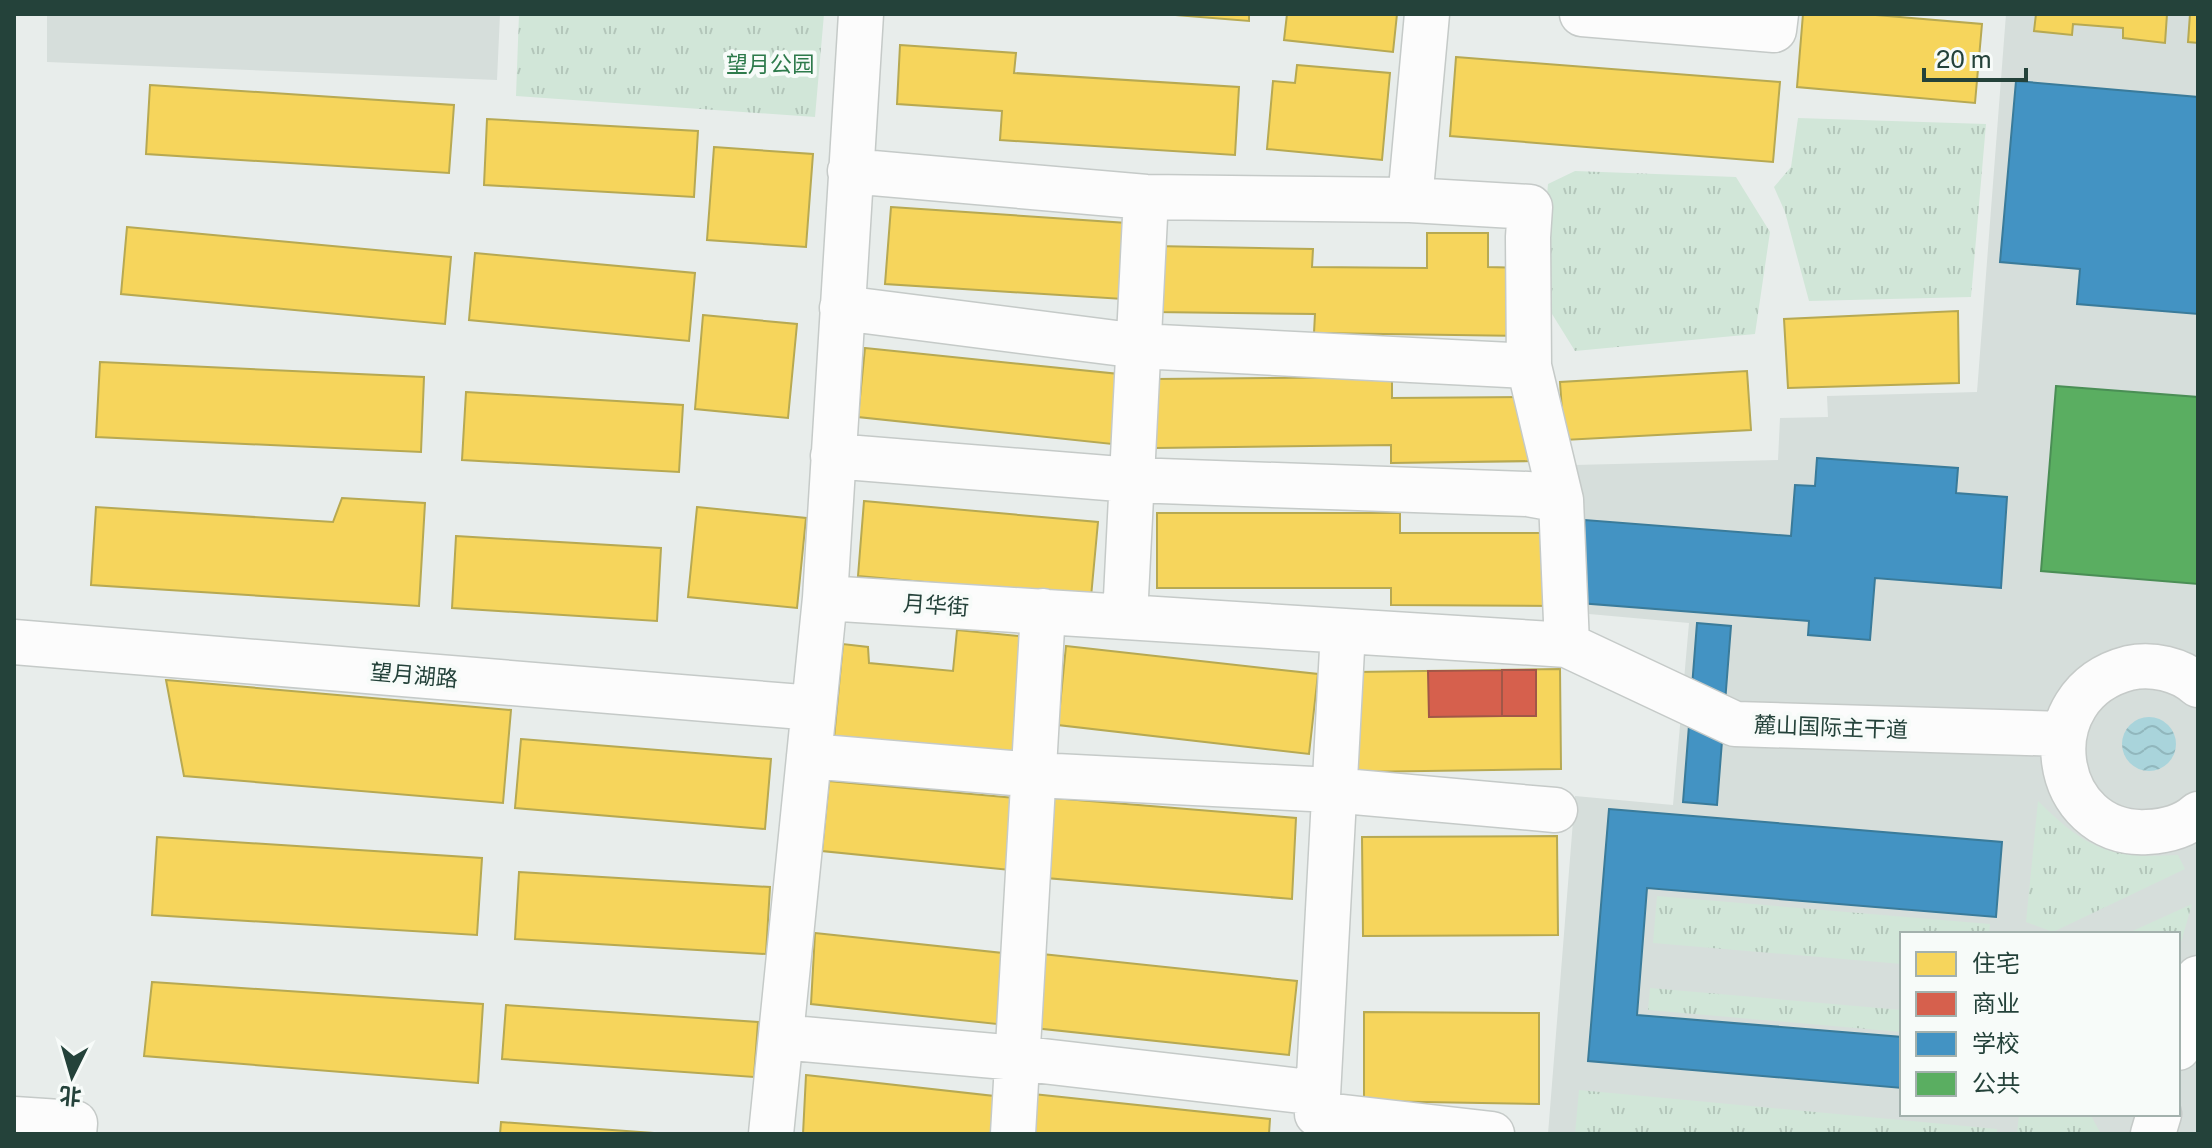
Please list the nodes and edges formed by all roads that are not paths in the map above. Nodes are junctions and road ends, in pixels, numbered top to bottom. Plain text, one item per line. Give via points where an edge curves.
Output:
1 (861, 14) edge
2 (1427, 14) edge
3 (1582, 14) edge
4 (1776, 14) edge
5 (850, 171) junction
6 (1146, 197) junction
7 (1410, 200) junction
8 (842, 308) junction
9 (1139, 346) junction
10 (1529, 366) junction
11 (833, 456) junction
12 (1132, 480) junction
13 (1561, 500) junction
14 (825, 598) junction
15 (1043, 611) junction
16 (1125, 617) junction
17 (1343, 631) junction
18 (14, 642) edge
19 (1567, 645) junction
20 (2198, 685) edge
21 (814, 708) junction
22 (2063, 734) junction
23 (809, 756) junction
24 (1036, 775) junction
25 (1332, 790) junction
26 (1555, 810) dead end
27 (2198, 814) edge
28 (2198, 978) edge
29 (781, 1037) junction
30 (2180, 1041) edge
31 (1017, 1058) junction
32 (1318, 1093) junction
33 (14, 1119) edge
34 (74, 1134) edge
35 (771, 1134) edge
36 (1013, 1134) edge
37 (1492, 1134) edge

1 - 5 street
2 - 7 street
3 - 4 street via 1774,30
5 - 6 street
5 - 8 street
6 - 7 street
6 - 9 street
7 - 10 street via 1530,207
8 - 9 street
8 - 11 street
9 - 10 street
9 - 12 street
10 - 13 street
11 - 12 street
11 - 14 street
12 - 13 street via 1528,494
12 - 16 street
13 - 19 street
14 - 15 street, 月华街
14 - 21 street
15 - 16 street, 月华街
15 - 24 street
16 - 17 street, 月华街
17 - 19 street, 月华街
17 - 25 street
18 - 21 street, 望月湖路
19 - 22 street, 麓山国际主干道 via 1735,724
20 - 22 street via 2167,668 2113,672 2090,687 2073,708
21 - 23 street
22 - 27 street via 2063,762 2071,788 2088,810 2111,825 2137,832 2165,831
23 - 24 street
23 - 29 street
24 - 25 street
24 - 31 street
25 - 26 street
25 - 32 street
28 - 30 street
29 - 31 street
29 - 35 street
31 - 32 street
31 - 36 street
32 - 37 street via 1317,1114
33 - 34 street via 75,1123

